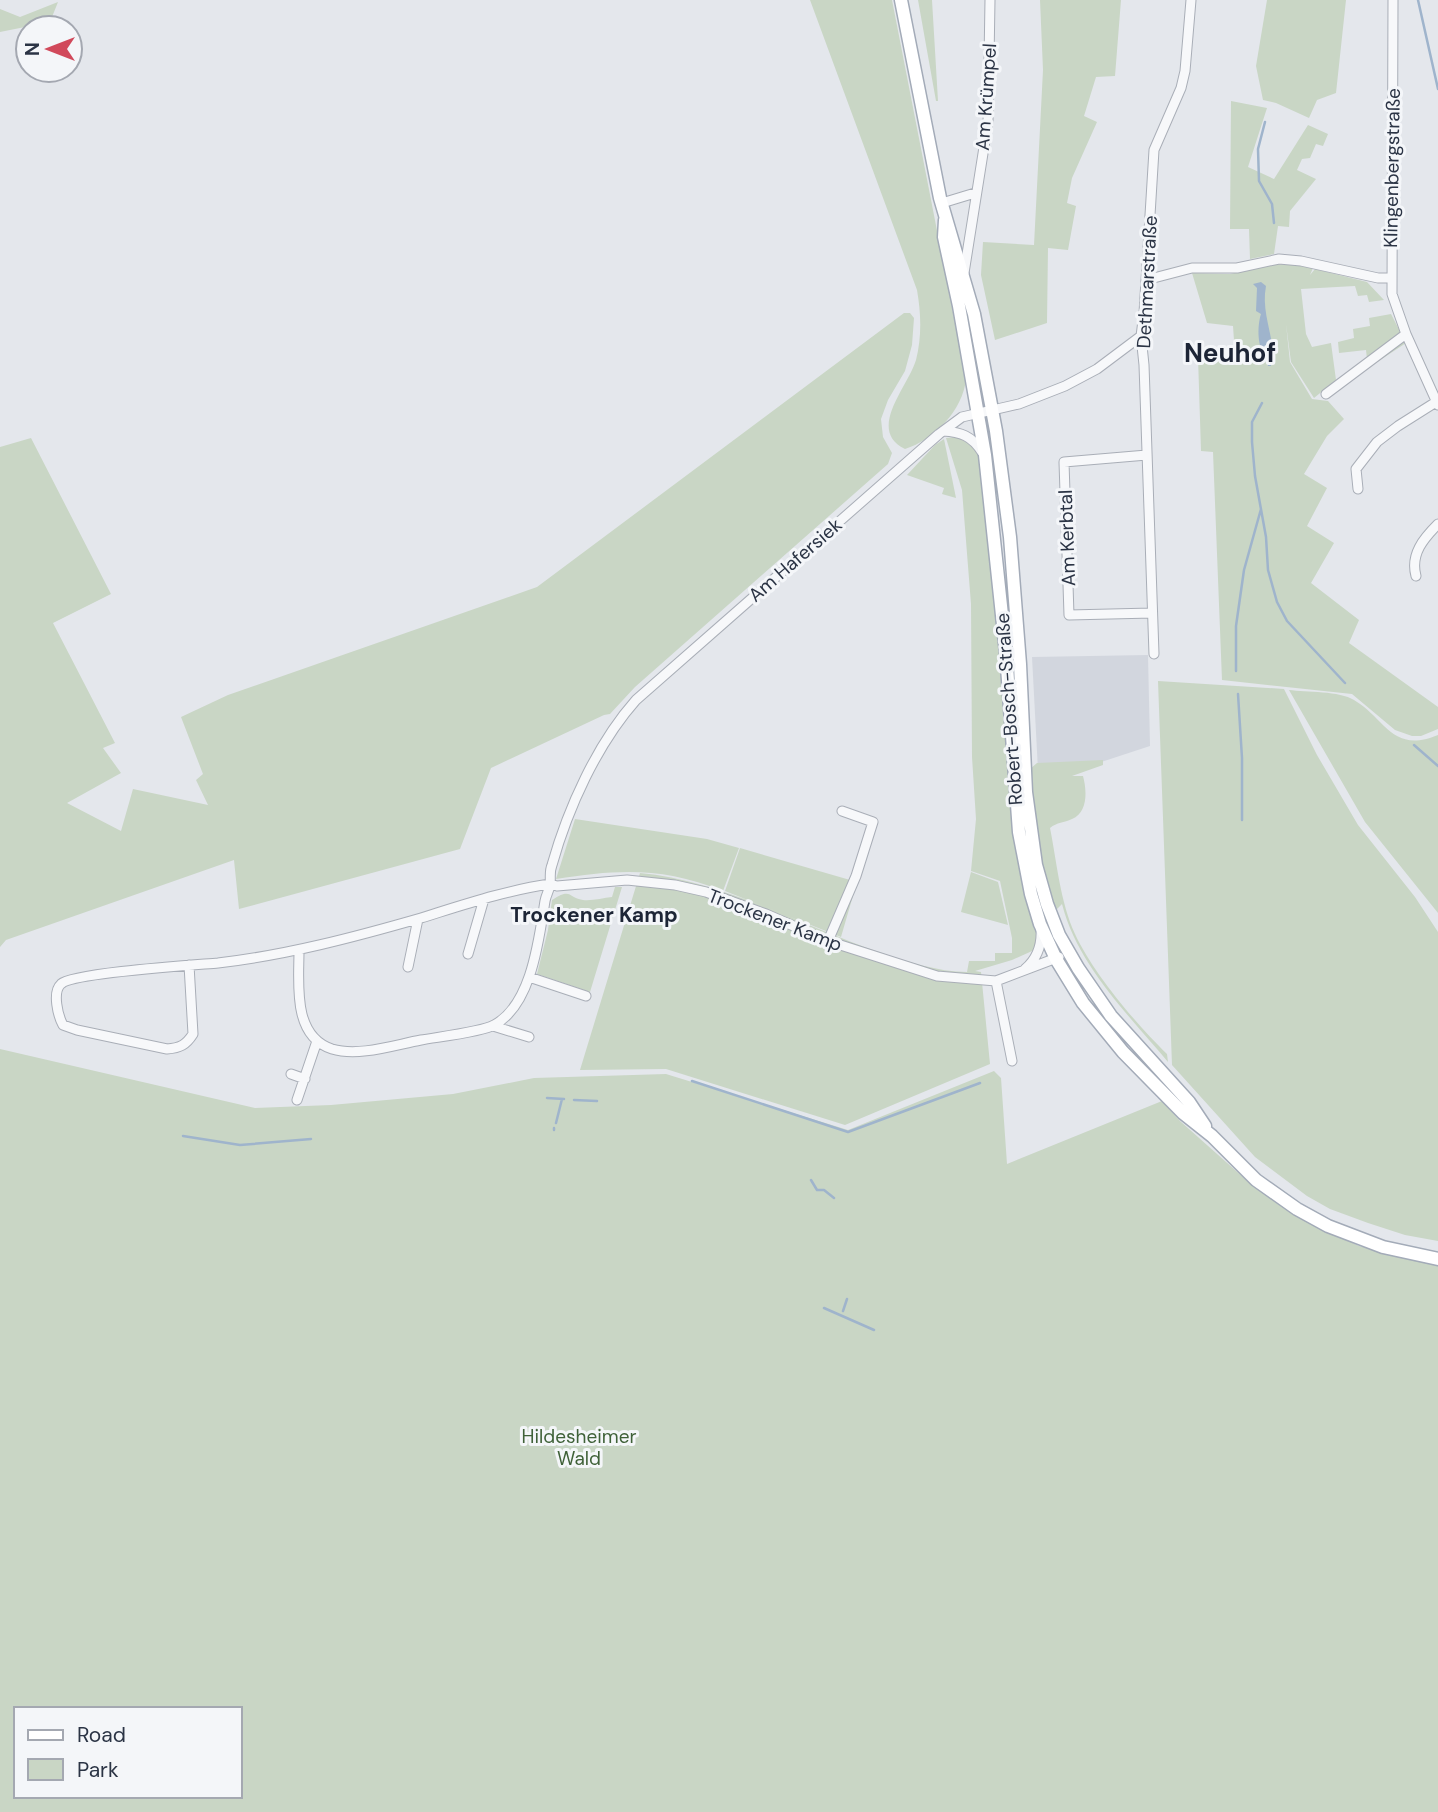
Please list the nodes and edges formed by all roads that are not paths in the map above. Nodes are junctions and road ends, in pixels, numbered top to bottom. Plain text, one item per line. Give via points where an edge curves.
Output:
1 (901, 0) edge
2 (990, 0) edge
3 (1191, 0) edge
4 (1393, 0) edge
5 (975, 193) junction
6 (942, 204) junction
7 (945, 220) junction
8 (964, 276) junction
9 (1391, 278) junction
10 (1146, 280) junction
11 (1406, 334) junction
12 (1141, 336) junction
13 (1326, 394) dead end
14 (1437, 404) edge
15 (992, 409) junction
16 (978, 412) junction
17 (943, 431) junction
18 (985, 455) junction
19 (1147, 455) junction
20 (1358, 489) dead end
21 (1438, 524) edge
22 (1416, 576) dead end
23 (1152, 613) junction
24 (1154, 654) dead end
25 (842, 811) dead end
26 (550, 884) junction
27 (484, 899) junction
28 (418, 919) junction
29 (1040, 924) junction
30 (828, 941) junction
31 (299, 951) junction
32 (1068, 951) junction
33 (468, 954) dead end
34 (1056, 959) junction
35 (189, 965) junction
36 (408, 967) dead end
37 (1021, 972) junction
38 (529, 977) junction
39 (996, 981) junction
40 (586, 996) dead end
41 (493, 1026) junction
42 (529, 1037) dead end
43 (317, 1041) junction
44 (1012, 1062) dead end
45 (291, 1074) dead end
46 (305, 1079) junction
47 (297, 1100) dead end
48 (1212, 1136) junction
49 (1438, 1259) edge

1 - 6 main road, Robert-Bosch-Straße
2 - 5 street, Am Krümpel via 988,122
3 - 10 street, Dethmarstraße via 1181,88 1154,150
4 - 9 street, Klingenbergstraße
5 - 6 street
5 - 8 street, Am Krümpel
6 - 7 main road, Robert-Bosch-Straße
7 - 8 main road, Robert-Bosch-Straße
7 - 16 main road, Robert-Bosch-Straße via 944,237
8 - 15 main road, Robert-Bosch-Straße
9 - 10 street via 1279,259 1237,268 1192,268
9 - 11 street, Klingenbergstraße
10 - 12 street, Dethmarstraße
11 - 13 street
11 - 14 street, Klingenbergstraße
12 - 15 street, Am Hafersiek via 1065,386
12 - 19 street, Dethmarstraße
14 - 20 street, Klingenbergstraße via 1377,442 1356,469
15 - 16 street, Am Hafersiek
15 - 32 main road, Robert-Bosch-Straße via 1010,537 1030,829 1047,904
16 - 17 street, Am Hafersiek
16 - 18 main road, Robert-Bosch-Straße
17 - 18 street via 971,438
17 - 26 street, Am Hafersiek via 654,681 620,718 571,807 551,866
18 - 29 main road, Robert-Bosch-Straße via 1006,653 1018,832
19 - 23 street, Dethmarstraße
19 - 23 street, Am Kerbtal via 1064,462 1069,615
21 - 22 street via 1416,552
23 - 24 street, Dethmarstraße
25 - 30 street via 873,822
26 - 27 street, Trockener Kamp
26 - 30 street, Trockener Kamp via 627,880 675,885 722,897
26 - 38 street, Am Hafersiek
27 - 28 street, Trockener Kamp
27 - 33 street
28 - 31 street, Trockener Kamp
28 - 36 street
29 - 34 main road, Robert-Bosch-Straße
29 - 37 street via 1039,952
30 - 39 street, Trockener Kamp via 937,976
31 - 35 street, Trockener Kamp
31 - 43 street via 303,1023
32 - 34 street, Trockener Kamp
32 - 48 main road, Robert-Bosch-Straße via 1111,1016 1189,1102
34 - 37 street, Trockener Kamp
34 - 48 main road, Robert-Bosch-Straße via 1083,1003 1123,1052
35 - 35 street, Trockener Kamp via 61,983 58,1017 63,1025 77,1030 178,1048 193,1034
37 - 39 street, Trockener Kamp
38 - 40 street
38 - 41 street, Am Hafersiek via 515,1004
39 - 44 street
41 - 42 street
41 - 43 street via 356,1052 332,1049
43 - 46 street
45 - 46 street
46 - 47 street
48 - 49 main road, Robert-Bosch-Straße via 1256,1180 1328,1227 1383,1247

